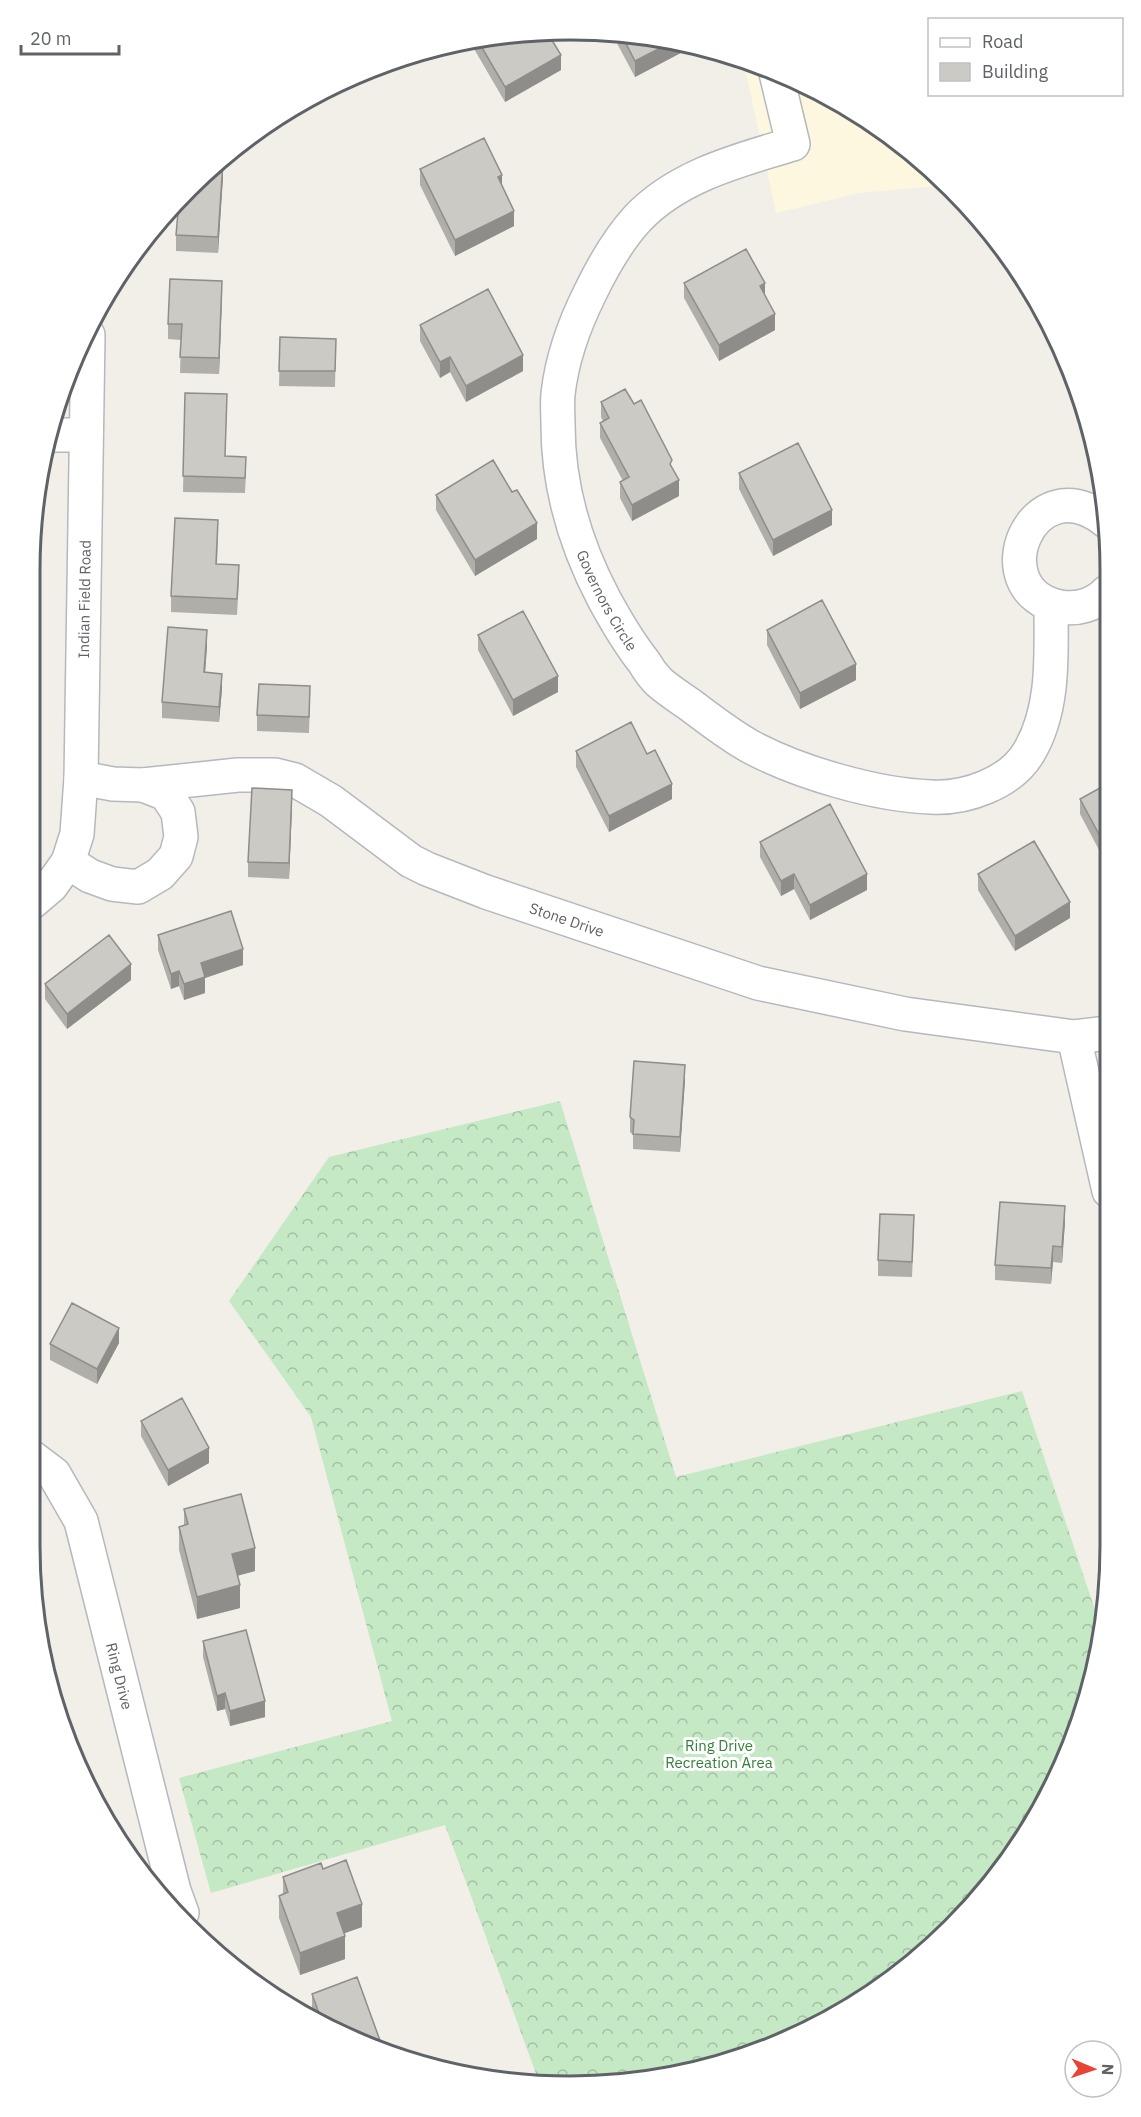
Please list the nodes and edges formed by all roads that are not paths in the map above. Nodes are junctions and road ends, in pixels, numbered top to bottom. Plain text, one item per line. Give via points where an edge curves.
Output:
1 (778, 83) edge
2 (88, 353) edge
3 (59, 435) edge
4 (86, 435) junction
5 (1097, 513) edge
6 (1100, 599) edge
7 (1051, 605) junction
8 (81, 778) junction
9 (143, 786) junction
10 (68, 862) junction
11 (40, 896) edge
12 (1100, 1034) edge
13 (1074, 1037) junction
14 (1100, 1151) edge
15 (40, 1464) edge
16 (171, 1895) edge

1 - 7 street, Governors Circle via 793,144 740,159 679,186 639,217 615,246 577,320 566,353 558,395 562,485 574,531 622,634 658,681 752,747 794,766 867,788 953,796 981,789 1007,776 1028,754 1041,726 1047,699
2 - 4 street, Indian Field Road
3 - 4 street
4 - 8 street, Indian Field Road
5 - 7 street via 1061,506 1033,522 1023,536 1020,569 1026,584
6 - 7 street via 1068,609
8 - 9 street, Stone Drive
8 - 10 street, Indian Field Road via 77,834
9 - 10 street via 166,794 178,812 181,837 176,856 160,874 138,887 112,884
9 - 13 street, Stone Drive via 238,775 285,777 331,801 427,869 603,933 758,983 905,1014
10 - 11 street, Indian Field Road
12 - 13 street, Stone Drive
13 - 14 street
15 - 16 street, Ring Drive via 54,1474 81,1521

